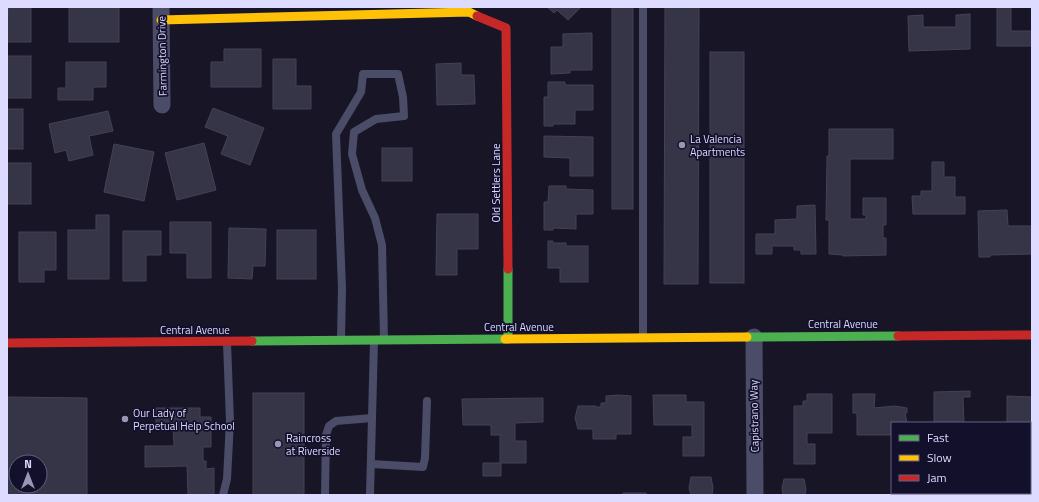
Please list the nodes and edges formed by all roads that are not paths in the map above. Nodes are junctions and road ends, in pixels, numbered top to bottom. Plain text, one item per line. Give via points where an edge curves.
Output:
1 (643, 7) edge
2 (161, 14) edge
3 (162, 105) dead end
4 (1032, 335) edge
5 (754, 337) junction
6 (643, 338) junction
7 (508, 339) junction
8 (341, 340) junction
9 (374, 340) junction
10 (384, 340) junction
11 (227, 341) junction
12 (7, 343) edge
13 (427, 401) dead end
14 (372, 418) junction
15 (371, 464) junction
16 (223, 495) edge
17 (325, 495) edge
18 (370, 495) edge
19 (755, 495) edge

1 - 6 lane
2 - 3 street, Farmington Drive
2 - 7 main road, Old Settlers Lane via 469,12 506,28
4 - 5 main road, Central Avenue
5 - 6 main road, Central Avenue
5 - 19 street, Capistrano Way
6 - 7 main road, Central Avenue
7 - 10 main road, Central Avenue
8 - 9 main road, Central Avenue
8 - 10 lane via 342,288 336,134 361,92 363,74 398,74 404,116 376,119 354,132 352,154 382,245
8 - 11 main road, Central Avenue
9 - 10 main road, Central Avenue
9 - 14 lane
11 - 12 main road, Central Avenue
11 - 16 lane via 230,421 227,479
13 - 15 lane via 423,467
14 - 15 lane
14 - 17 lane via 336,422 329,426 326,435
15 - 18 lane

